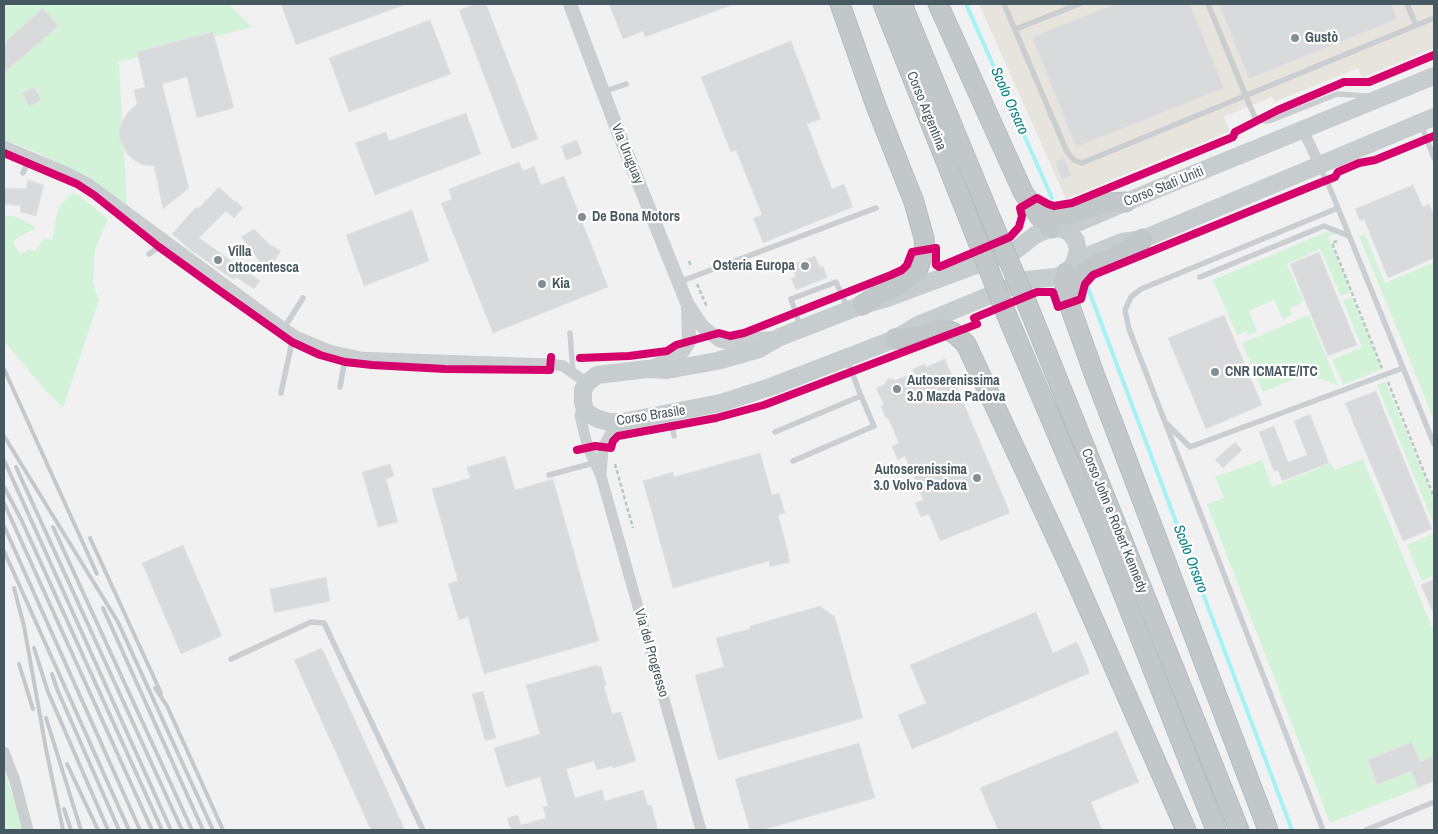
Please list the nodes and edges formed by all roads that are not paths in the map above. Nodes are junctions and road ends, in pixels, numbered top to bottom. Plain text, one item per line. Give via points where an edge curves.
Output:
1 (570, 4) edge
2 (840, 4) edge
3 (883, 4) edge
4 (902, 4) edge
5 (938, 4) edge
6 (1004, 4) edge
7 (1079, 4) edge
8 (1208, 4) edge
9 (1408, 4) edge
10 (1434, 18) edge
11 (1416, 25) junction
12 (1016, 29) junction
13 (1434, 76) edge
14 (626, 84) dead end
15 (603, 92) junction
16 (1246, 96) junction
17 (1383, 97) junction
18 (1427, 120) edge
19 (1303, 130) junction
20 (4, 146) edge
21 (30, 158) junction
22 (1434, 158) edge
23 (1319, 164) junction
24 (23, 173) dead end
25 (1126, 202) junction
26 (1031, 206) junction
27 (876, 208) dead end
28 (1338, 208) junction
29 (988, 212) joint
30 (969, 219) joint
31 (1050, 231) junction
32 (1349, 236) junction
33 (162, 238) junction
34 (1143, 239) junction
35 (149, 254) dead end
36 (1070, 268) junction
37 (1200, 277) dead end
38 (679, 282) junction
39 (302, 298) dead end
40 (1067, 298) junction
41 (687, 303) junction
42 (855, 308) junction
43 (284, 328) junction
44 (801, 329) junction
45 (570, 333) dead end
46 (296, 336) junction
47 (780, 337) junction
48 (895, 338) junction
49 (346, 354) junction
50 (846, 358) junction
51 (1402, 368) junction
52 (648, 369) junction
53 (580, 378) junction
54 (340, 387) dead end
55 (281, 393) dead end
56 (861, 396) junction
57 (583, 403) junction
58 (669, 414) junction
59 (622, 422) junction
60 (1165, 422) junction
61 (775, 432) dead end
62 (674, 436) dead end
63 (1434, 444) edge
64 (793, 461) dead end
65 (598, 462) junction
66 (549, 475) dead end
67 (230, 659) dead end
68 (4, 752) edge
69 (1434, 802) edge
70 (28, 830) edge
71 (423, 830) edge
72 (701, 830) edge
73 (1186, 830) edge
74 (1216, 830) edge
75 (1239, 830) edge
76 (1268, 830) edge
77 (1323, 830) edge
78 (1366, 830) edge

1 - 15 street, Via Uruguay
2 - 42 highway via 914,202 925,250 917,271 897,287
3 - 30 highway, Corso Argentina
4 - 29 highway, Corso Argentina
5 - 26 highway
6 - 12 lane
7 - 12 lane
8 - 16 lane
9 - 11 lane
10 - 11 lane
11 - 16 lane
12 - 16 lane via 1067,152 1082,163
13 - 17 main road, Corso Stati Uniti
14 - 15 lane
15 - 38 street, Via Uruguay
16 - 17 lane via 1258,120 1268,122 1338,94
17 - 19 main road, Corso Stati Uniti
18 - 22 lane
18 - 23 main road
19 - 23 street
19 - 25 main road, Corso Stati Uniti
20 - 21 street
21 - 24 lane
21 - 33 street via 89,184
23 - 28 lane
23 - 34 main road
25 - 26 highway via 1108,203 1068,215
25 - 31 main road, Corso Stati Uniti
26 - 31 highway
27 - 38 lane
28 - 32 lane
28 - 60 lane via 1141,289 1131,297 1125,310 1129,329
29 - 75 highway, Corso John e Robert Kennedy, bridge
30 - 74 highway, Corso John e Robert Kennedy, bridge via 1098,530
31 - 36 main road via 1070,233 1076,241 1078,251
31 - 42 main road, Corso Stati Uniti via 1016,250
32 - 37 lane via 1324,226
32 - 51 lane
33 - 35 lane via 159,247
33 - 43 street
34 - 36 main road via 1122,242 1087,256
34 - 40 highway via 1093,266 1078,278
36 - 40 highway via 1064,280
36 - 48 main road, Corso Brasile via 1048,279 1027,280 918,325
38 - 41 street, Via Uruguay
39 - 43 lane
40 - 76 highway
41 - 47 street, Via Uruguay via 702,326 720,340 742,343
41 - 52 street, Via Uruguay via 689,342 674,358
42 - 44 main road
42 - 44 lane via 836,282 791,299
43 - 46 street
44 - 47 main road
45 - 53 lane
46 - 49 street
46 - 55 lane
47 - 52 main road via 759,349 717,361 667,370
48 - 50 main road, Corso Brasile
48 - 73 highway via 919,336 939,329 954,333 966,344 1067,560
49 - 53 street via 406,360 551,364 563,366
49 - 54 lane
50 - 56 lane
50 - 58 main road, Corso Brasile via 729,401
51 - 60 lane via 1190,446
51 - 63 lane
52 - 53 main road
53 - 57 main road
56 - 61 lane
56 - 64 lane via 874,426
57 - 59 main road, Corso Brasile via 587,413 598,419
57 - 65 street, Via del Progresso via 580,416 588,448
58 - 59 main road, Corso Brasile
58 - 62 lane
59 - 65 street via 607,440
60 - 77 lane
65 - 66 lane
65 - 72 street, Via del Progresso
67 - 71 lane via 311,622 324,623
68 - 70 street
69 - 78 lane

